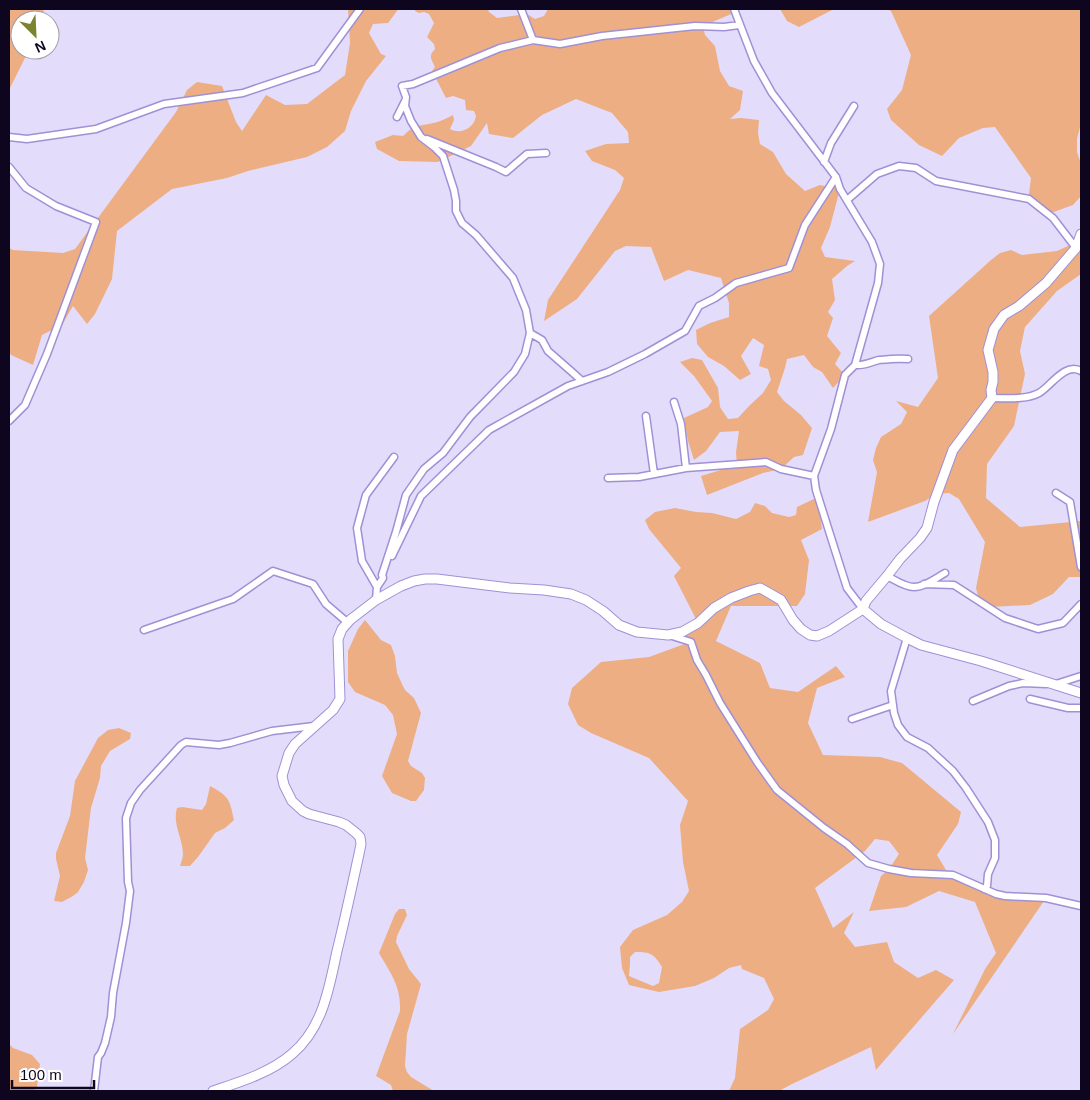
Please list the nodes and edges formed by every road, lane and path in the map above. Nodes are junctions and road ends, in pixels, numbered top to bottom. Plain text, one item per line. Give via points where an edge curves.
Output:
1 (360, 9) edge
2 (521, 9) edge
3 (734, 9) edge
4 (739, 25) junction
5 (533, 40) junction
6 (406, 97) junction
7 (854, 106) dead end
8 (397, 117) dead end
9 (9, 137) edge
10 (421, 137) junction
11 (546, 153) dead end
12 (824, 162) junction
13 (9, 167) edge
14 (836, 177) junction
15 (847, 200) junction
16 (1081, 234) edge
17 (1076, 248) junction
18 (530, 333) junction
19 (908, 359) dead end
20 (855, 365) junction
21 (1081, 372) edge
22 (582, 381) junction
23 (992, 398) junction
24 (674, 402) dead end
25 (646, 416) dead end
26 (9, 421) edge
27 (394, 457) dead end
28 (686, 468) junction
29 (654, 474) junction
30 (814, 476) junction
31 (608, 478) dead end
32 (1056, 493) dead end
33 (1081, 567) edge
34 (945, 573) dead end
35 (382, 575) junction
36 (887, 576) junction
37 (924, 584) junction
38 (377, 587) junction
39 (376, 600) junction
40 (1081, 604) edge
41 (863, 609) junction
42 (1078, 611) edge
43 (347, 622) junction
44 (144, 630) dead end
45 (668, 635) junction
46 (906, 638) junction
47 (1081, 676) edge
48 (1054, 685) junction
49 (1081, 693) edge
50 (1030, 699) dead end
51 (973, 701) dead end
52 (893, 705) junction
53 (1081, 708) edge
54 (852, 719) dead end
55 (314, 726) junction
56 (984, 889) junction
57 (1081, 905) edge
58 (94, 1091) edge
59 (213, 1091) edge

1 - 9 street via 317,68 243,93 164,104 96,129 27,139
2 - 5 street
3 - 4 street
4 - 5 street via 695,26 560,44
4 - 12 street via 772,93
5 - 6 street via 500,48 402,86
6 - 8 street
6 - 10 street via 405,106
7 - 12 street via 831,143
10 - 11 street via 506,172 528,154
10 - 18 street via 443,156 462,223 513,278 526,310
12 - 14 street
13 - 26 street via 26,188 56,206 96,222 48,354 24,405
14 - 15 street
14 - 22 street via 805,225 789,268 736,283 700,306 685,331 646,354
15 - 17 street via 877,174 899,166 916,168 936,181 1029,199 1053,218
15 - 20 street via 872,242 880,264 878,283
16 - 17 street
17 - 23 street via 1046,283 1004,315 994,329 988,350 993,372
18 - 22 street via 542,340 548,351
18 - 35 street via 525,354 514,372 470,417 443,453 424,468 406,495
19 - 20 street
20 - 30 street via 845,376
21 - 23 street via 1070,369 1031,396
22 - 35 street via 489,430 422,496
23 - 36 street via 953,450 927,528
24 - 28 street via 681,424
25 - 29 street
27 - 38 street via 366,495 357,528 362,561
28 - 29 street
28 - 30 street via 766,462
29 - 31 street
30 - 41 street via 847,588
32 - 33 street via 1070,502
34 - 37 street
35 - 38 street
36 - 37 street via 914,587
36 - 41 street via 866,600
37 - 42 street via 954,585 1005,618 1038,629 1063,623
38 - 39 street
39 - 43 street
39 - 45 street via 401,586 425,579 544,590 586,600 620,625 637,632
40 - 42 street
41 - 45 street via 817,636 810,635 793,620 781,600 760,588 731,598 698,623
41 - 46 street
43 - 44 street via 326,604 314,584 273,571 233,599
43 - 55 street via 338,639 340,699 333,710
45 - 56 street via 691,642 720,702 777,790 793,803 868,863 911,873 953,875
46 - 48 street
46 - 52 street via 891,691
47 - 48 street
48 - 49 street
48 - 51 street via 1023,683
50 - 53 street
52 - 54 street
52 - 56 street via 898,725 907,737 928,748 953,771 988,822 995,840 995,858
55 - 58 street via 272,731 219,745 186,742 140,790 132,803 126,818 130,891 126,923 107,1038 98,1056
55 - 59 street via 289,753 282,776 284,785 292,801 303,811 346,824 360,837 361,844 328,991 317,1022 301,1046 274,1066
56 - 57 street via 1005,896 1046,898

